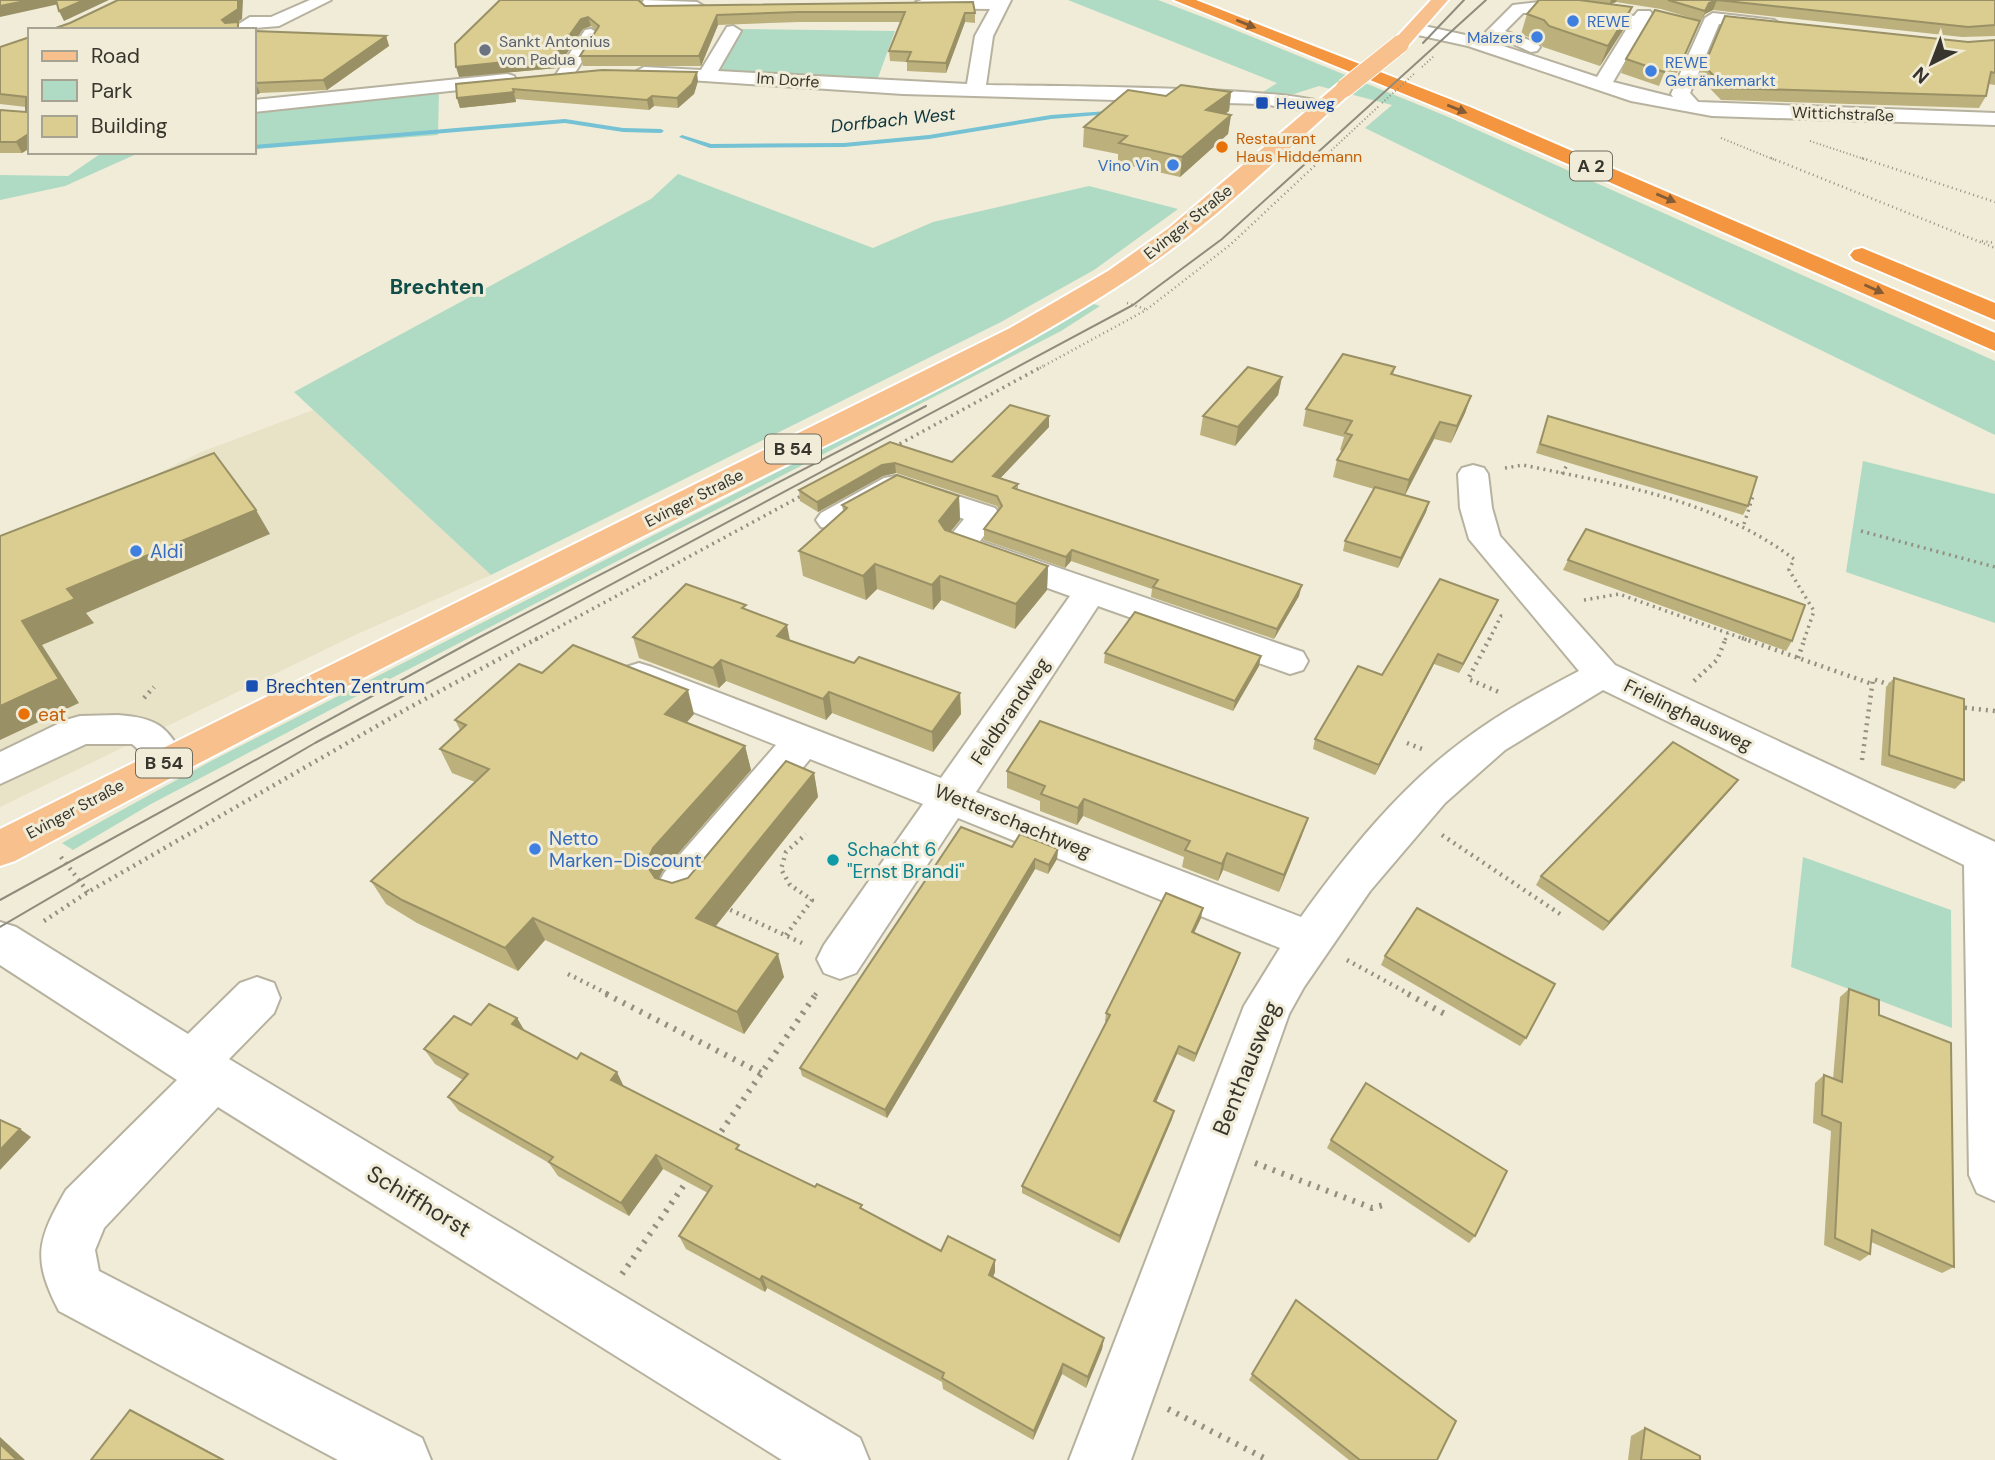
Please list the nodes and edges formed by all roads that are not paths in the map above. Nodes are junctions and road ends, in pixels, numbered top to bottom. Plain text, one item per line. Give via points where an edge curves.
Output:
1 (323, 0) edge
2 (652, 0) edge
3 (1182, 0) edge
4 (1227, 0) edge
5 (1552, 0) edge
6 (1707, 0) edge
7 (1434, 1) edge
8 (1002, 2) edge
9 (903, 5) edge
10 (715, 7) edge
11 (224, 18) edge
12 (1648, 18) junction
13 (256, 21) junction
14 (1685, 24) edge
15 (1711, 24) junction
16 (241, 28) edge
17 (1794, 28) edge
18 (1415, 29) junction
19 (733, 30) edge
20 (591, 34) edge
21 (632, 72) edge
22 (590, 74) edge
23 (707, 75) junction
24 (524, 79) edge
25 (1606, 79) junction
26 (976, 89) junction
27 (256, 106) edge
28 (1691, 106) junction
29 (1323, 107) junction
30 (1516, 111) dead end
31 (1945, 117) junction
32 (1995, 119) edge
33 (1995, 136) edge
34 (1847, 249) dead end
35 (1995, 312) edge
36 (1995, 343) edge
37 (1473, 474) road end
38 (832, 520) edge
39 (1091, 591) junction
40 (1290, 661) dead end
41 (611, 665) edge
42 (1602, 674) junction
43 (804, 738) junction
44 (166, 761) junction
45 (0, 769) edge
46 (952, 796) junction
47 (0, 849) edge
48 (1990, 859) edge
49 (679, 886) edge
50 (1308, 939) junction
51 (7, 954) edge
52 (840, 959) road end
53 (1992, 985) edge
54 (257, 998) dead end
55 (203, 1070) junction
56 (1995, 1175) edge
57 (400, 1460) edge
58 (838, 1460) edge
59 (1100, 1460) edge

1 - 13 street via 273,23
2 - 10 street via 647,8
3 -> 36 highway, A 2 via 1474,116
4 - 30 highway
5 - 12 street
6 - 15 street
7 - 18 main road, Evinger Straße / B 54
8 - 9 street
8 - 26 street via 984,36
11 - 13 street
12 - 25 street
12 - 25 street via 1524,7 1494,32
13 - 16 street
14 - 15 street
15 - 17 street
15 - 28 street via 1680,94
18 - 25 street, Wittichstraße
18 - 29 main road, Evinger Straße / B 54, bridge
19 - 23 street
20 - 22 street via 557,76
21 - 23 street, Im Dorfe
23 - 26 street, Im Dorfe
24 - 27 street
25 - 28 street, Wittichstraße via 1654,101
26 - 29 street, Im Dorfe via 1262,98
28 - 31 street, Wittichstraße via 1718,111
29 - 44 main road, Evinger Straße / B 54 via 1170,238 1059,311 911,390
31 - 32 street, Wittichstraße
31 - 33 street
34 - 35 highway
37 - 42 street, Frielinghausweg via 1485,539
38 - 39 street via 895,485 984,515 959,545
39 - 40 street
39 - 46 street, Feldbrandweg
41 - 43 street, Wetterschachtweg
42 - 48 street, Frielinghausweg
42 - 50 street, Benthausweg via 1461,764 1411,815
43 - 46 street, Wetterschachtweg
43 - 49 street
44 - 45 street via 150,737 141,732 80,730
44 - 47 main road, Evinger Straße / B 54
46 - 50 street, Wetterschachtweg
46 - 52 street, Feldbrandweg
48 - 53 street
50 - 59 street, Benthausweg via 1268,1006
51 - 55 street, Schiffhorst
53 - 56 street
54 - 55 street
55 - 57 street via 85,1209 66,1254 68,1273 79,1291
55 - 58 street, Schiffhorst

